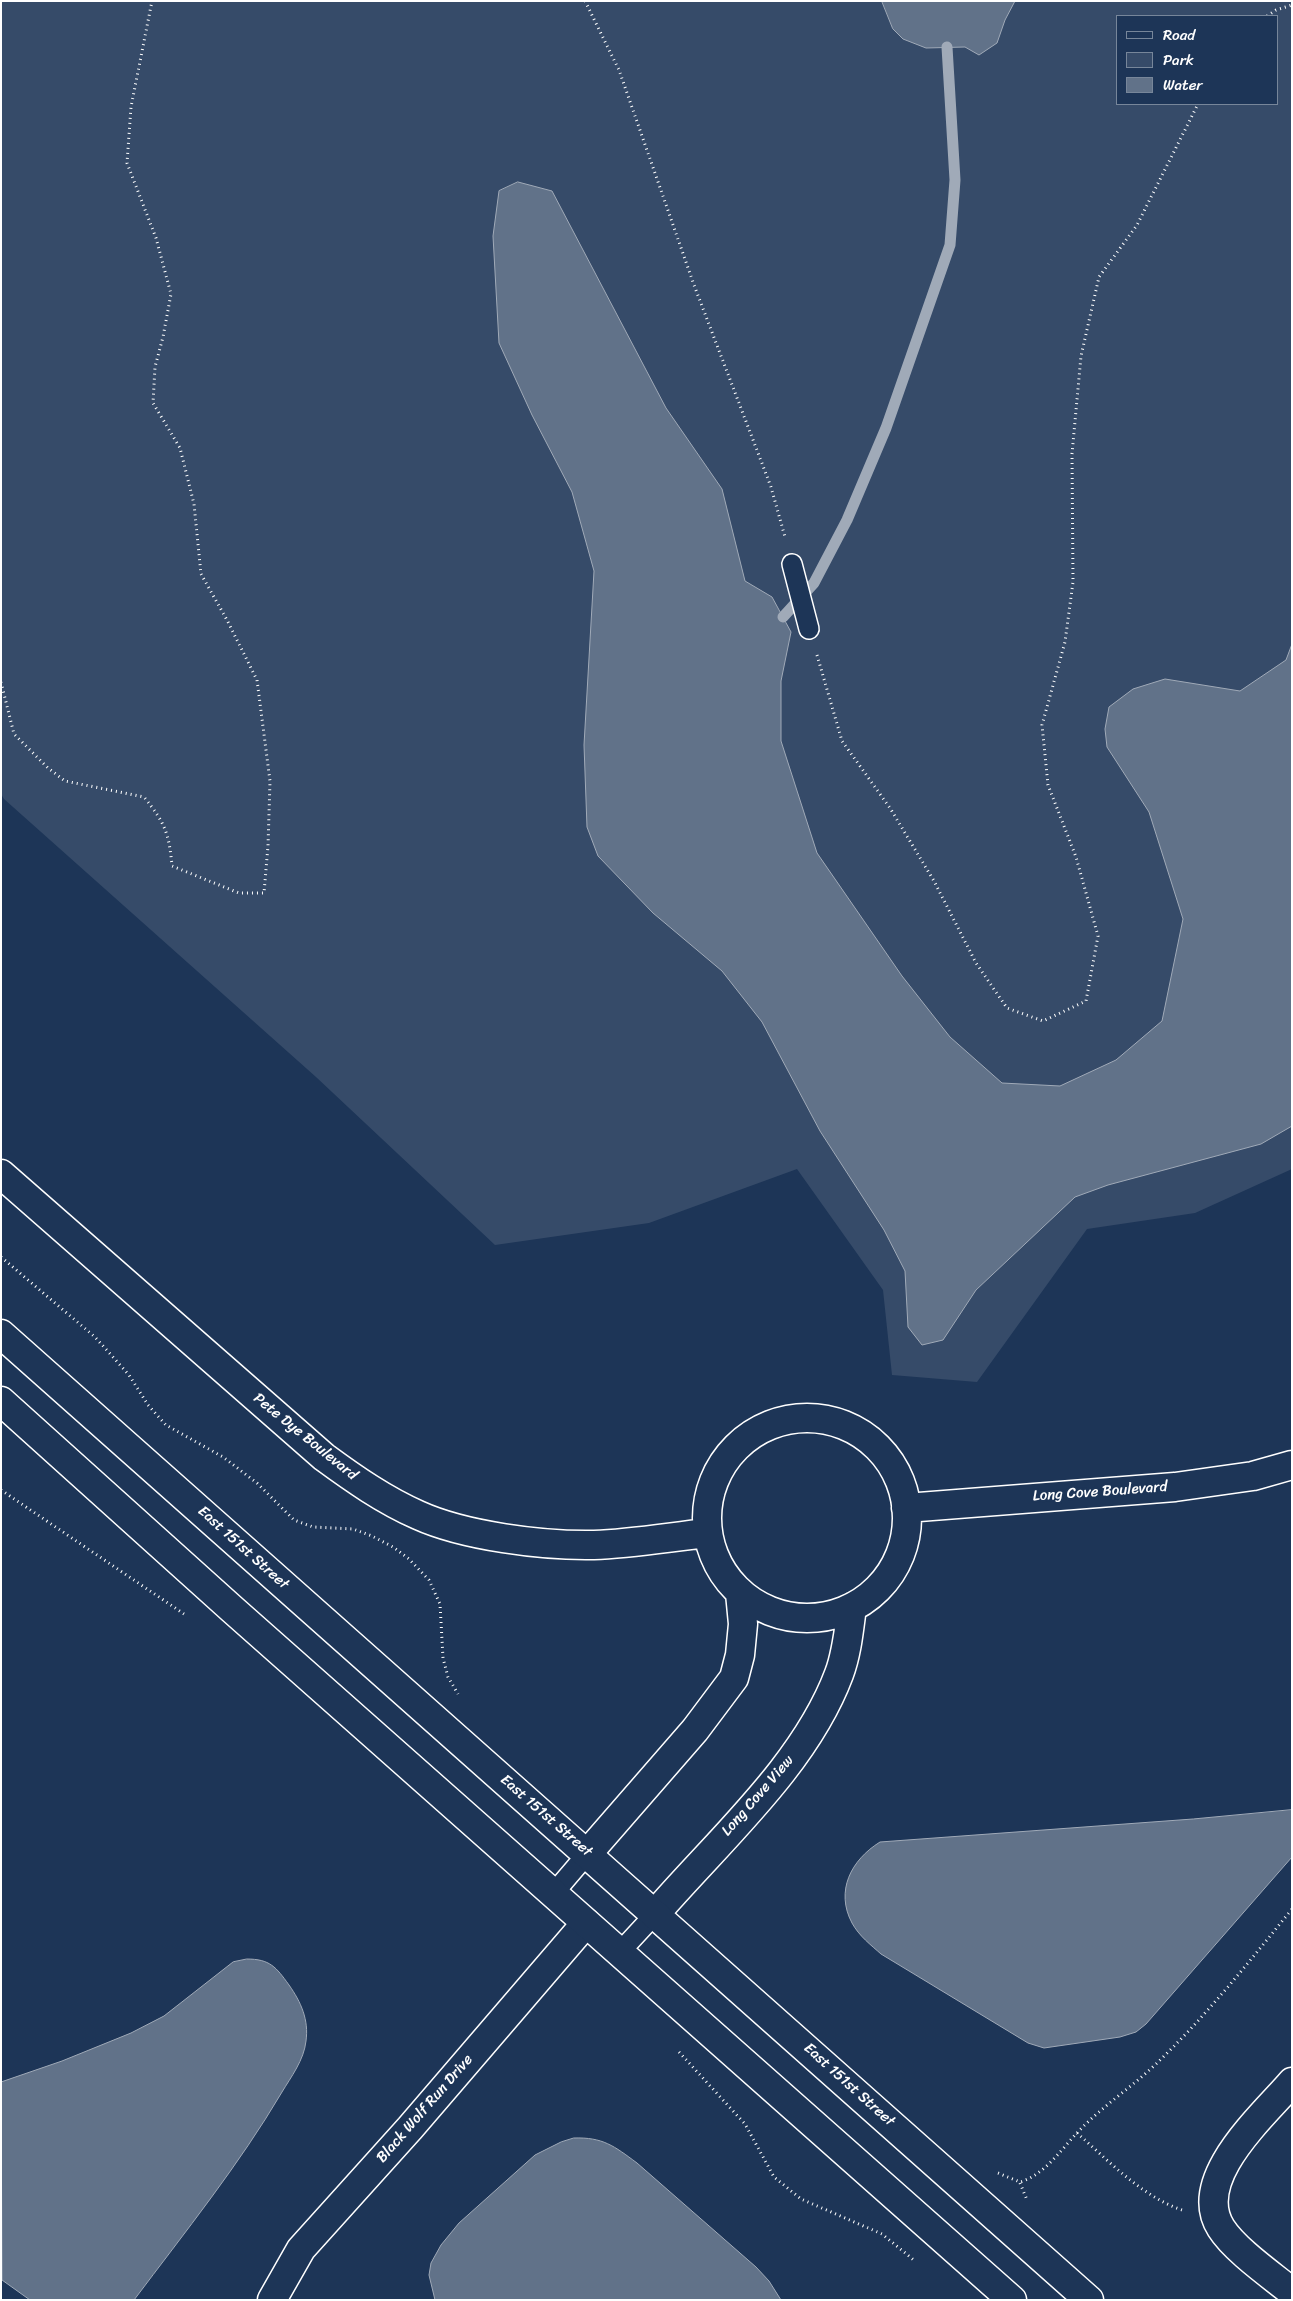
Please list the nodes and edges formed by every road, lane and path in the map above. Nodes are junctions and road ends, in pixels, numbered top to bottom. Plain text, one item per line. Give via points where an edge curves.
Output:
1 (152, 1) edge
2 (585, 1) edge
3 (1292, 5) edge
4 (1268, 15) edge
5 (1198, 105) edge
6 (794, 572) joint
7 (809, 629) joint
8 (1, 682) edge
9 (1, 1174) edge
10 (1, 1257) edge
11 (1, 1334) edge
12 (1, 1401) edge
13 (1292, 1465) edge
14 (1, 1490) edge
15 (906, 1508) junction
16 (708, 1533) junction
17 (740, 1593) junction
18 (852, 1607) junction
19 (190, 1618) dead end
20 (461, 1697) dead end
21 (588, 1853) junction
22 (553, 1894) junction
23 (1292, 1909) edge
24 (656, 1913) junction
25 (586, 1924) junction
26 (620, 1953) junction
27 (679, 2052) dead end
28 (1292, 2082) edge
29 (1076, 2133) junction
30 (992, 2169) dead end
31 (1214, 2211) junction
32 (919, 2264) dead end
33 (1292, 2292) edge
34 (272, 2300) edge
35 (1012, 2300) edge
36 (1090, 2300) edge

1 - 8 path via 132,107 127,163 156,238 171,294 155,366 153,403 180,448 194,504 201,574 257,680 270,781 264,893 239,893 172,866 169,839 160,817 144,797 65,781 48,768 14,734
2 - 6 path via 619,70 691,275 771,487
3 - 4 path
5 - 7 path via 1137,226 1099,277 1082,356 1072,454 1073,582 1065,642 1042,725 1048,785 1076,857 1098,936 1086,1001 1043,1021 1007,1008 976,963 934,881 890,808 842,741
6 - 7 lane
9 - 16 street, Pete Dye Boulevard via 324,1457 368,1489 419,1516 474,1534 593,1545
10 - 20 path via 95,1337 129,1375 148,1405 166,1425 223,1457 257,1483 294,1520 313,1527 353,1529 372,1536 409,1560 429,1580 440,1604 443,1658 448,1677
11 - 21 street, East 151st Street
12 - 22 street
13 - 15 street, Long Cove Boulevard via 1253,1476 1175,1486
14 - 19 path
15 - 16 street via 898,1477 880,1450 856,1430 825,1419 793,1418 762,1427 736,1446 717,1471 707,1501
15 - 18 street via 906,1532 900,1554 888,1576 873,1594
16 - 17 street via 719,1566
17 - 18 street via 766,1609 794,1618 824,1617
17 - 21 street via 743,1624 734,1678 695,1730
18 - 24 street, Long Cove View via 839,1673 818,1718 783,1772
21 - 22 lane
21 - 24 street, East 151st Street
22 - 25 street
23 - 29 path via 1204,2014 1156,2064
24 - 26 lane
24 - 36 street, East 151st Street
25 - 26 street
25 - 34 street, Black Wolf Run Drive via 302,2249
26 - 35 street
27 - 32 path via 745,2124 774,2177 801,2199 882,2234
28 - 31 street via 1222,2167 1215,2182
29 - 30 path via 1041,2172 1030,2179 1020,2182
29 - 31 path via 1123,2174 1172,2206 1193,2213
31 - 33 street via 1220,2227 1230,2239

